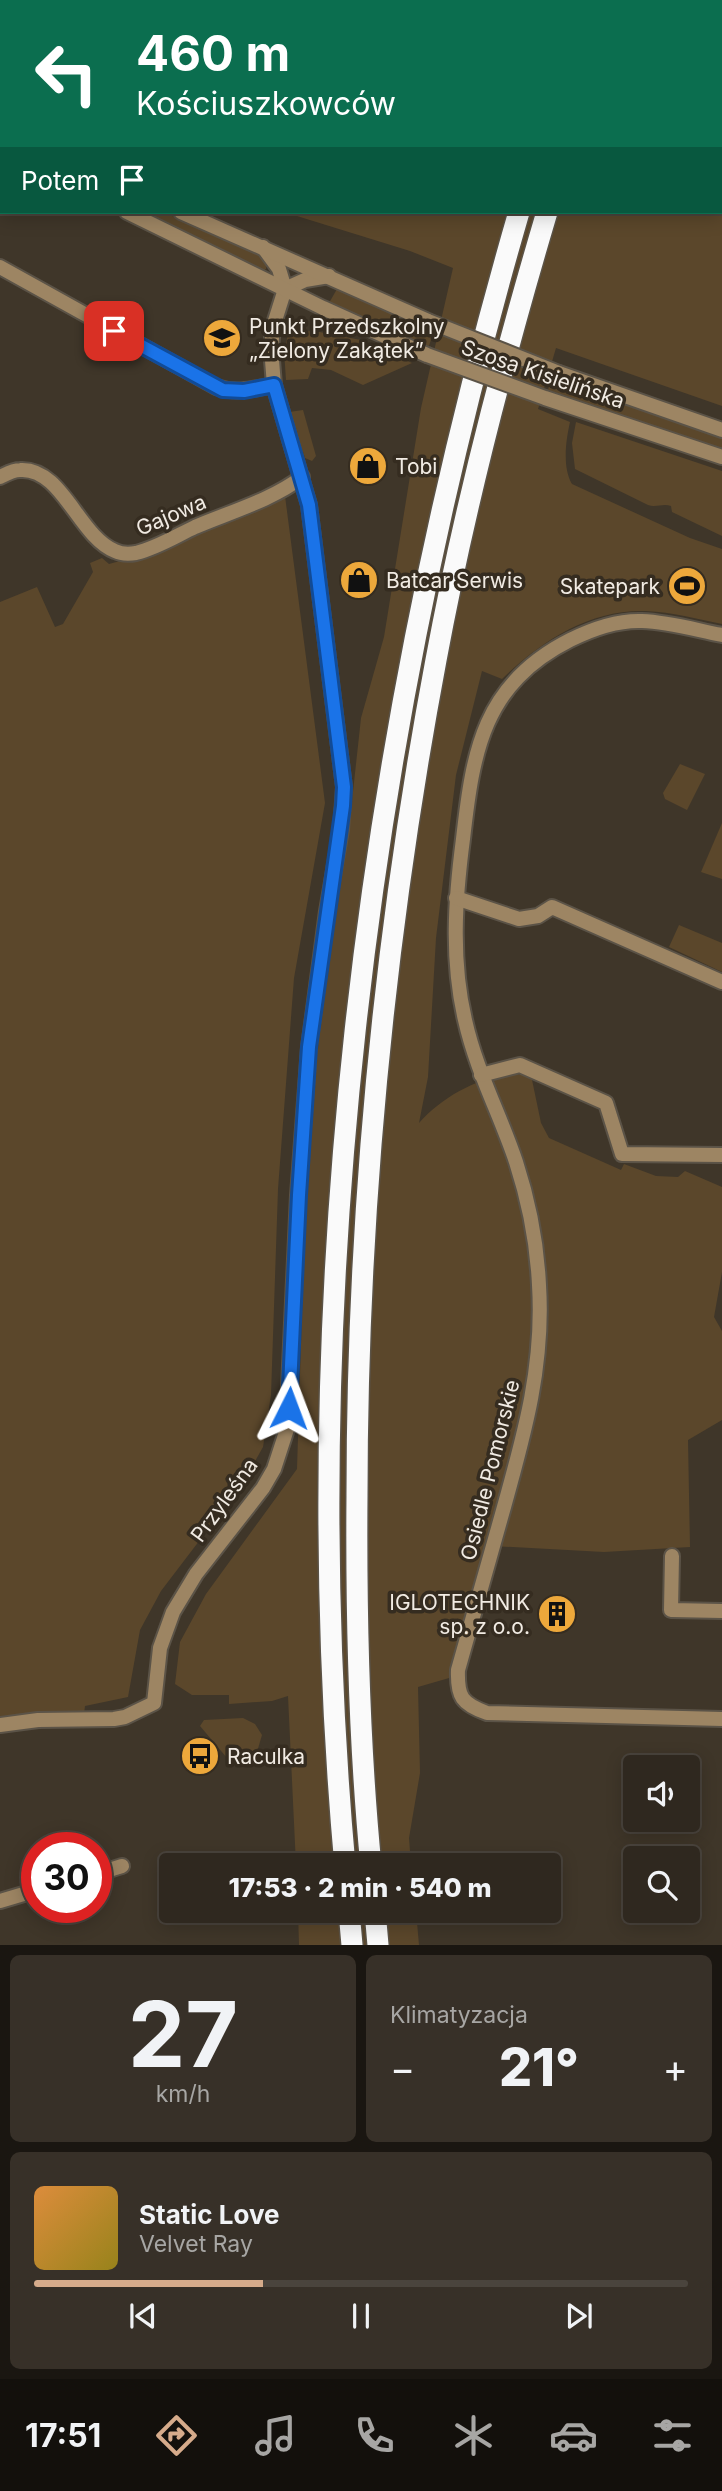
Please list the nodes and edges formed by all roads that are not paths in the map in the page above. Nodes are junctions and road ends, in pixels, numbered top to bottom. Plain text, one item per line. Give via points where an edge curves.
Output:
1 (131, 214) edge
2 (186, 214) edge
3 (518, 214) edge
4 (546, 214) edge
5 (263, 247) junction
6 (0, 267) edge
7 (329, 276) junction
8 (285, 289) junction
9 (274, 385) junction
10 (722, 430) edge
11 (722, 457) edge
12 (0, 477) edge
13 (302, 477) junction
14 (722, 635) edge
15 (456, 898) junction
16 (722, 982) edge
17 (481, 1075) junction
18 (722, 1155) edge
19 (672, 1556) dead end
20 (722, 1611) edge
21 (722, 1719) edge
22 (0, 1724) edge
23 (344, 1853) edge
24 (370, 1853) edge
25 (122, 1866) dead end
26 (112, 1869) edge
27 (21, 1895) edge
28 (0, 1901) edge
29 (350, 1923) edge
30 (376, 1923) edge
31 (352, 1945) edge
32 (378, 1945) edge

1 - 8 street, Szosa Kisielińska
2 - 5 street, Szosa Kisielińska
3 - 23 highway via 440,511 386,795 358,994 344,1150 331,1415 334,1695
4 - 24 highway via 495,398 436,660 386,994 362,1273 357,1415 360,1692
5 - 7 street, Szosa Kisielińska
5 - 8 street via 279,269
6 - 9 street via 216,387 229,392
7 - 8 street
7 - 10 street, Szosa Kisielińska, bridge via 559,373
8 - 9 street, Przyleśna via 273,327
8 - 11 street, Szosa Kisielińska, bridge via 427,355
9 - 13 street, Przyleśna
12 - 13 street, Gajowa via 22,470 47,478 100,541 126,554 164,542
13 - 22 street, Przyleśna via 344,797 309,1047 287,1429 263,1488 196,1574 173,1612 160,1648 154,1703 125,1717
14 - 15 street, Osiedle Pomorskie via 642,621 606,625 558,646 517,678 491,712 476,752
15 - 16 street via 519,919 538,916 552,907
15 - 17 street, Osiedle Pomorskie via 458,977
17 - 18 street via 520,1065 606,1103 622,1154
17 - 21 street, Osiedle Pomorskie via 526,1199 535,1242 540,1335 526,1430 458,1670 457,1690 467,1706 487,1713
19 - 20 street via 671,1611
25 - 26 street
27 - 28 street
29 - 31 highway
30 - 32 highway

